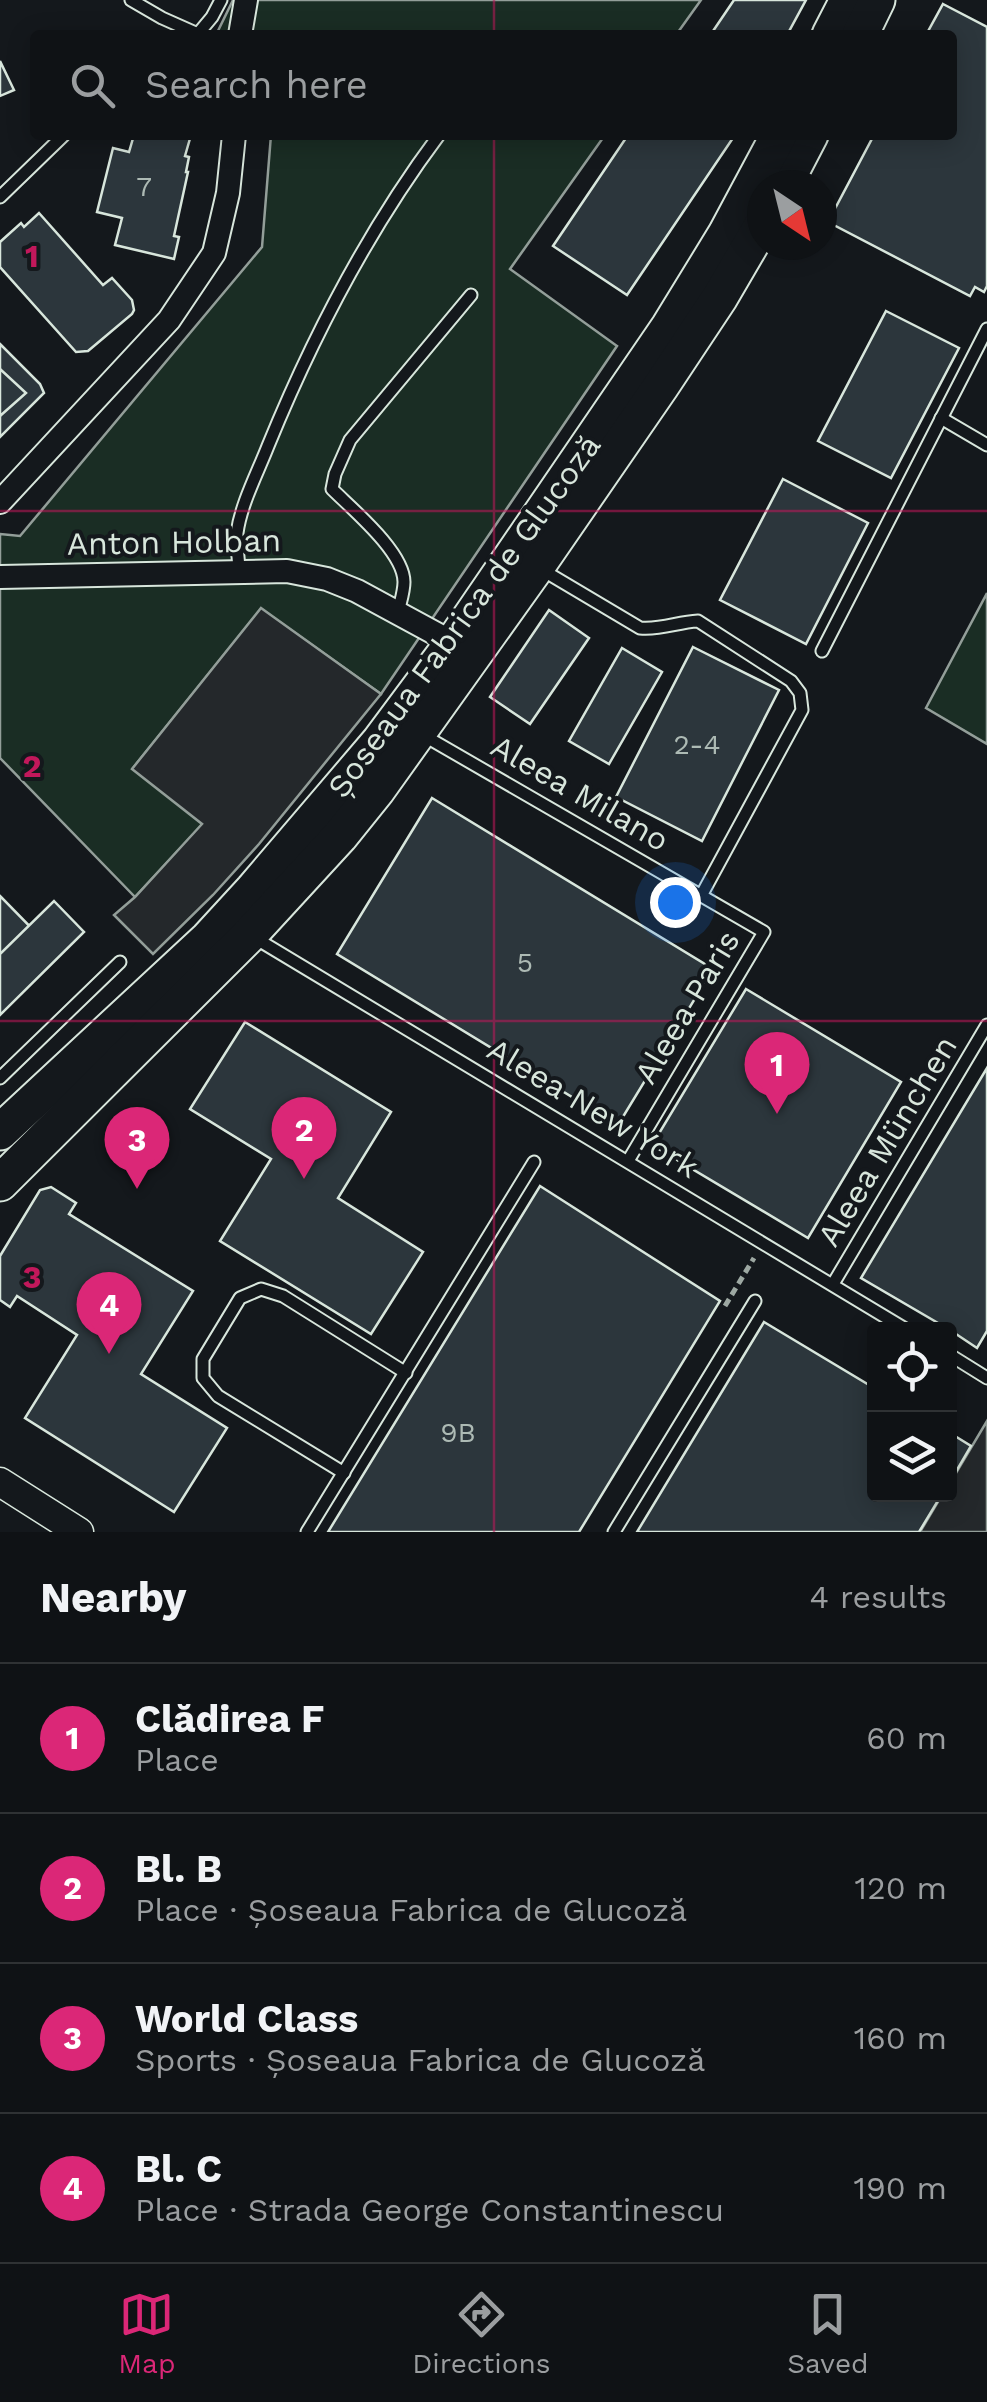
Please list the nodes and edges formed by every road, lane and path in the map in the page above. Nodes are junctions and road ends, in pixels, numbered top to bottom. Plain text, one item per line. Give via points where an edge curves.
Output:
1 (132, 0) edge
2 (220, 0) edge
3 (246, 0) edge
4 (848, 0) edge
5 (877, 0) edge
6 (187, 30) edge
7 (202, 30) edge
8 (241, 30) edge
9 (833, 30) edge
10 (862, 30) edge
11 (59, 140) edge
12 (233, 140) edge
13 (435, 140) edge
14 (776, 140) edge
15 (807, 140) edge
16 (792, 170) edge
17 (0, 197) edge
18 (747, 250) edge
19 (471, 294) dead end
20 (987, 329) edge
21 (942, 418) junction
22 (987, 445) edge
23 (0, 502) edge
24 (537, 566) junction
25 (240, 572) junction
26 (0, 576) edge
27 (398, 613) junction
28 (453, 643) junction
29 (822, 652) dead end
30 (420, 733) junction
31 (701, 896) junction
32 (764, 932) joint
33 (249, 935) junction
34 (120, 962) dead end
35 (987, 1025) edge
36 (0, 1078) edge
37 (0, 1132) edge
38 (628, 1161) junction
39 (534, 1162) dead end
40 (0, 1183) edge
41 (748, 1268) dead end
42 (834, 1284) junction
43 (755, 1301) dead end
44 (725, 1306) dead end
45 (894, 1322) edge
46 (957, 1360) edge
47 (406, 1373) junction
48 (987, 1378) edge
49 (344, 1473) junction
50 (0, 1482) edge
51 (79, 1532) edge
52 (307, 1532) edge
53 (614, 1532) edge

1 - 6 lane
2 - 7 lane
3 - 8 street
4 - 9 main road
5 - 10 main road
11 - 17 lane
12 - 23 street via 214,253 169,320
13 - 25 lane via 348,275 289,396 248,494 237,534
14 - 28 main road, Șoseaua Fabrica de Glucoză via 668,327
15 - 16 main road
18 - 24 main road, Șoseaua Fabrica de Glucoză
19 - 27 lane via 350,440 335,474 332,489 402,569
20 - 21 lane
21 - 22 lane
21 - 29 lane
24 - 30 main road, Șoseaua Fabrica de Glucoză
24 - 31 lane via 640,628 698,620 800,694 802,710
25 - 26 street, Anton Holban
25 - 27 street, Anton Holban via 327,579
27 - 28 street, Anton Holban
28 - 37 main road, Șoseaua Fabrica de Glucoză via 254,890
30 - 31 lane, Aleea Milano
30 - 33 main road, Șoseaua Fabrica de Glucoză via 340,836
31 - 32 lane, Aleea Milano
32 - 38 lane, Aleea Paris
33 - 38 lane, Aleea New York
33 - 40 main road, Șoseaua Fabrica de Glucoză
34 - 36 lane
35 - 42 lane, Aleea München
38 - 42 lane, Aleea New York
39 - 47 lane
41 - 44 path
42 - 45 lane, Aleea New York
43 - 53 lane
46 - 48 lane
47 - 49 lane
47 - 49 lane via 284,1296 261,1289 240,1298 203,1359 203,1378 218,1396
49 - 52 lane
50 - 51 street

